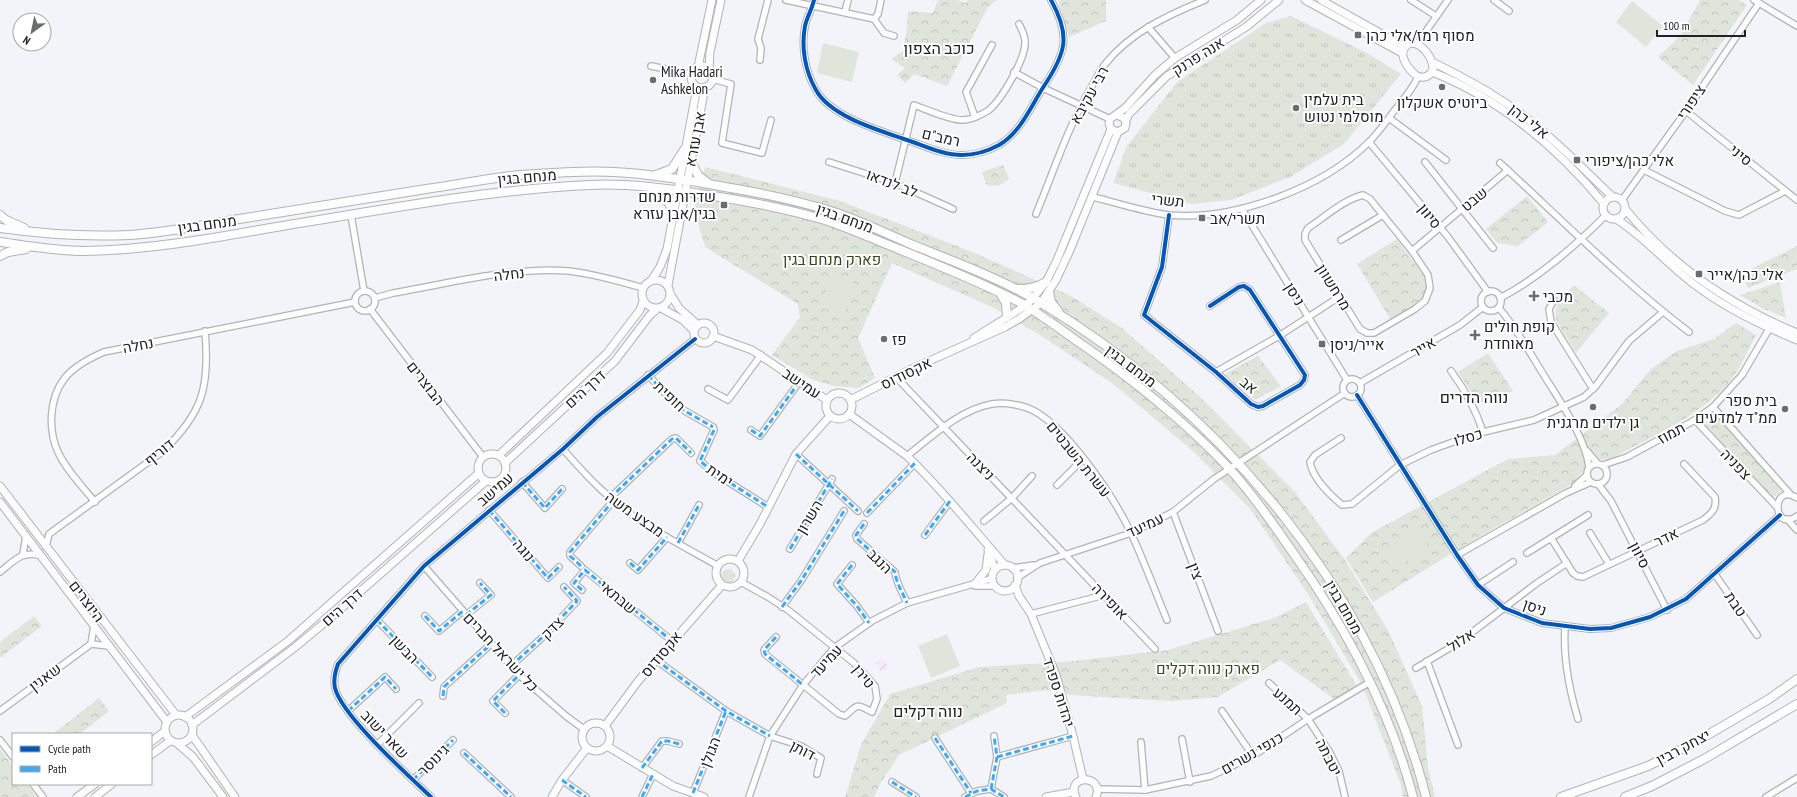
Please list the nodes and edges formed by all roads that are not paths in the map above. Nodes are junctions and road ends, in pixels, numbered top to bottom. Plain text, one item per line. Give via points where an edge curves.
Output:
1 (712, 0) edge
2 (722, 0) edge
3 (768, 0) edge
4 (786, 0) edge
5 (848, 0) edge
6 (881, 0) edge
7 (1051, 0) edge
8 (1204, 0) edge
9 (1261, 0) edge
10 (1279, 0) edge
11 (1305, 0) edge
12 (1321, 0) edge
13 (1411, 0) edge
14 (1448, 0) edge
15 (1494, 0) edge
16 (1756, 2) edge
17 (813, 3) edge
18 (845, 12) junction
19 (1509, 12) dead end
20 (1436, 16) junction
21 (874, 20) junction
22 (1019, 24) dead end
23 (1797, 26) edge
24 (1148, 27) junction
25 (894, 36) dead end
26 (1417, 44) junction
27 (992, 45) dead end
28 (1403, 50) junction
29 (1175, 58) junction
30 (760, 60) dead end
31 (1432, 62) junction
32 (651, 66) dead end
33 (698, 67) junction
34 (709, 69) junction
35 (1014, 72) junction
36 (1432, 72) junction
37 (691, 74) junction
38 (1418, 77) junction
39 (712, 79) junction
40 (697, 87) junction
41 (705, 87) junction
42 (1043, 88) junction
43 (1080, 106) junction
44 (1686, 111) junction
45 (1117, 114) junction
46 (975, 117) junction
47 (1389, 118) junction
48 (1110, 119) junction
49 (771, 120) dead end
50 (1126, 120) junction
51 (1111, 129) junction
52 (1118, 132) junction
53 (905, 139) junction
54 (1369, 142) junction
55 (684, 150) junction
56 (690, 160) junction
57 (1446, 160) dead end
58 (829, 162) dead end
59 (1424, 162) dead end
60 (1500, 163) dead end
61 (1508, 170) junction
62 (1644, 170) junction
63 (650, 175) junction
64 (683, 179) junction
65 (895, 183) junction
66 (709, 184) junction
67 (645, 186) junction
68 (681, 191) junction
69 (1785, 191) junction
70 (1093, 197) junction
71 (1613, 197) junction
72 (1622, 200) junction
73 (1797, 200) edge
74 (1604, 204) junction
75 (1462, 208) junction
76 (953, 209) dead end
77 (1242, 209) junction
78 (1626, 210) junction
79 (674, 211) junction
80 (1036, 214) dead end
81 (1169, 214) junction
82 (0, 215) edge
83 (351, 215) junction
84 (1383, 215) junction
85 (1606, 215) junction
86 (1616, 219) junction
87 (1439, 227) junction
88 (0, 228) edge
89 (43, 233) junction
90 (1582, 239) junction
91 (1341, 240) dead end
92 (0, 242) edge
93 (42, 248) junction
94 (1493, 248) dead end
95 (1412, 251) junction
96 (0, 256) edge
97 (651, 281) junction
98 (1046, 282) junction
99 (668, 286) junction
100 (643, 288) junction
101 (1014, 288) junction
102 (364, 290) junction
103 (999, 292) junction
104 (1049, 292) junction
105 (1488, 292) junction
106 (671, 295) junction
107 (1339, 297) junction
108 (375, 298) junction
109 (1500, 298) junction
110 (1554, 300) dead end
111 (643, 301) junction
112 (1037, 301) junction
113 (355, 302) junction
114 (1210, 306) dead end
115 (1483, 307) junction
116 (659, 308) junction
117 (1028, 308) junction
118 (1499, 308) junction
119 (370, 309) junction
120 (1664, 312) junction
121 (1062, 316) junction
122 (1309, 316) junction
123 (1007, 317) junction
124 (698, 325) junction
125 (1769, 329) junction
126 (205, 331) junction
127 (1689, 332) dead end
128 (1797, 333) edge
129 (694, 335) junction
130 (713, 336) junction
131 (1279, 336) junction
132 (1797, 340) edge
133 (962, 346) junction
134 (761, 355) junction
135 (1451, 370) dead end
136 (1216, 372) junction
137 (648, 375) junction
138 (896, 377) junction
139 (1348, 380) junction
140 (800, 381) junction
141 (1360, 383) junction
142 (708, 389) dead end
143 (1593, 389) junction
144 (1345, 393) junction
145 (1357, 395) junction
146 (827, 400) junction
147 (850, 400) junction
148 (1564, 407) junction
149 (1714, 407) junction
150 (849, 414) junction
151 (830, 416) junction
152 (1695, 420) junction
153 (944, 428) junction
154 (714, 429) joint
155 (751, 430) dead end
156 (1484, 432) junction
157 (1341, 438) dead end
158 (1582, 444) junction
159 (562, 449) junction
160 (691, 453) dead end
161 (796, 454) junction
162 (498, 455) junction
163 (907, 456) junction
164 (483, 457) junction
165 (1627, 457) junction
166 (1083, 459) junction
167 (505, 463) junction
168 (915, 463) junction
169 (1238, 463) junction
170 (1597, 464) junction
171 (1684, 464) dead end
172 (1400, 465) junction
173 (1604, 466) junction
174 (1589, 467) junction
175 (1229, 469) junction
176 (479, 473) junction
177 (1608, 473) junction
178 (1587, 475) junction
179 (1032, 476) dead end
180 (1606, 479) junction
181 (486, 481) junction
182 (522, 482) junction
183 (831, 482) junction
184 (1594, 483) junction
185 (1056, 485) dead end
186 (0, 486) edge
187 (562, 489) dead end
188 (1566, 493) junction
189 (1794, 497) edge
190 (1012, 498) junction
191 (612, 499) junction
192 (950, 501) junction
193 (1611, 501) junction
194 (0, 502) edge
195 (94, 502) junction
196 (699, 505) dead end
197 (768, 507) junction
198 (1777, 507) junction
199 (489, 510) junction
200 (844, 511) dead end
201 (858, 511) dead end
202 (1173, 512) junction
203 (868, 513) dead end
204 (1588, 515) dead end
205 (1780, 515) junction
206 (1797, 516) edge
207 (1787, 519) junction
208 (984, 521) dead end
209 (864, 524) dead end
210 (975, 529) junction
211 (1797, 530) edge
212 (34, 531) junction
213 (1131, 533) junction
214 (1590, 533) dead end
215 (49, 534) junction
216 (925, 534) dead end
217 (26, 536) junction
218 (667, 537) junction
219 (1551, 538) junction
220 (678, 543) junction
221 (46, 547) junction
222 (987, 548) junction
223 (790, 549) dead end
224 (1638, 551) junction
225 (1527, 553) dead end
226 (23, 554) junction
227 (1064, 554) junction
228 (41, 556) junction
229 (1457, 556) junction
230 (738, 561) junction
231 (1513, 562) dead end
232 (630, 563) dead end
233 (1567, 563) junction
234 (1040, 564) junction
235 (1609, 564) junction
236 (852, 565) dead end
237 (424, 566) junction
238 (581, 566) dead end
239 (718, 566) junction
240 (1008, 566) junction
241 (560, 567) dead end
242 (995, 570) junction
243 (0, 572) edge
244 (1714, 574) junction
245 (992, 578) junction
246 (1016, 581) junction
247 (741, 582) junction
248 (480, 583) dead end
249 (975, 584) junction
250 (722, 585) junction
251 (1478, 585) junction
252 (996, 586) junction
253 (564, 587) dead end
254 (963, 587) junction
255 (582, 590) dead end
256 (1008, 590) junction
257 (1104, 595) junction
258 (907, 603) junction
259 (782, 607) junction
260 (1504, 608) junction
261 (1667, 610) junction
262 (1029, 611) junction
263 (464, 613) junction
264 (425, 616) dead end
265 (377, 620) junction
266 (1167, 620) dead end
267 (869, 623) junction
268 (94, 626) junction
269 (1565, 627) junction
270 (1218, 631) dead end
271 (1757, 635) dead end
272 (776, 637) dead end
273 (672, 641) junction
274 (91, 644) junction
275 (492, 644) junction
276 (110, 646) junction
277 (834, 648) junction
278 (1155, 649) dead end
279 (656, 660) junction
280 (1427, 661) junction
281 (511, 666) junction
282 (1416, 668) dead end
283 (519, 675) junction
284 (432, 678) dead end
285 (334, 679) joint
286 (1797, 679) edge
287 (1370, 682) junction
288 (1269, 683) dead end
289 (803, 685) junction
290 (396, 689) dead end
291 (443, 696) dead end
292 (419, 703) dead end
293 (1797, 704) edge
294 (0, 711) edge
295 (348, 711) junction
296 (726, 711) junction
297 (1222, 711) dead end
298 (504, 713) dead end
299 (176, 716) junction
300 (185, 717) junction
301 (1578, 718) dead end
302 (1308, 719) junction
303 (167, 722) junction
304 (192, 725) junction
305 (605, 726) junction
306 (584, 730) junction
307 (164, 731) junction
308 (192, 736) junction
309 (770, 736) junction
310 (994, 736) dead end
311 (1073, 736) junction
312 (935, 738) dead end
313 (1182, 739) dead end
314 (0, 740) edge
315 (170, 740) junction
316 (453, 740) dead end
317 (152, 741) edge
318 (1141, 742) dead end
319 (178, 744) junction
320 (378, 744) junction
321 (679, 744) dead end
322 (1458, 745) dead end
323 (607, 746) junction
324 (587, 748) junction
325 (464, 753) dead end
326 (152, 754) edge
327 (12, 756) edge
328 (1253, 756) junction
329 (997, 757) junction
330 (642, 768) junction
331 (652, 774) junction
332 (817, 774) dead end
333 (1797, 778) edge
334 (1083, 779) junction
335 (413, 780) junction
336 (562, 780) junction
337 (892, 782) dead end
338 (1190, 782) junction
339 (34, 785) edge
340 (94, 785) edge
341 (111, 785) edge
342 (991, 789) junction
343 (1097, 789) junction
344 (1144, 790) junction
345 (693, 793) junction
346 (971, 793) junction
347 (1075, 794) edge
348 (43, 797) edge
349 (77, 797) edge
350 (95, 797) edge
351 (223, 797) edge
352 (235, 797) edge
353 (431, 797) edge
354 (511, 797) edge
355 (552, 797) edge
356 (586, 797) edge
357 (642, 797) edge
358 (704, 797) edge
359 (749, 797) edge
360 (916, 797) edge
361 (966, 797) edge
362 (1004, 797) edge
363 (1046, 797) edge
364 (1096, 797) edge
365 (1345, 797) edge
366 (1413, 797) edge
367 (1426, 797) edge
368 (1560, 797) edge
369 (1625, 797) edge
370 (1766, 797) edge

1 - 33 street
2 - 34 street via 710,52
3 - 30 street via 758,39 761,48
4 - 17 street
5 - 18 street
6 - 21 street
7 - 42 street, רמב"ם via 1063,28 1064,45 1058,65
8 - 24 street, רבי עקיבא via 1170,14
9 - 29 street, אנה פרנק via 1237,20
10 - 50 street, אנה פרנק via 1246,26 1167,76
11 - 28 street
12 - 28 street
13 - 20 street
14 - 20 street
15 - 19 street
16 - 23 street
16 - 44 street, ציפורי
17 - 18 street
17 - 53 street, רמב"ם via 805,25 803,49 808,72 816,91 848,117
18 - 21 street
20 - 26 street
21 - 25 street via 881,31
22 - 35 street via 1026,42
24 - 29 street
24 - 43 street, רבי עקיבא via 1106,63
26 - 28 street via 1410,43
26 - 31 street via 1423,48
27 - 46 street via 966,92
28 - 38 street via 1404,61
29 - 45 street, אנה פרנק
31 - 36 street
31 - 71 street, אלי כהן via 1488,90 1523,115
32 - 37 street
33 - 34 street via 704,66
33 - 37 street
34 - 39 street
35 - 42 street
35 - 46 street via 995,104 988,111
36 - 38 street via 1424,78
36 - 74 street, אלי כהן via 1464,86 1513,117 1551,149
37 - 40 street via 692,81
38 - 47 street, תשרי
39 - 41 street
39 - 49 street via 731,84 722,143 762,153
40 - 41 street
40 - 55 street, אבן עזרא
41 - 56 street, אבן עזרא
42 - 43 street
42 - 53 street, רמב"ם via 1016,132 1000,145 986,151 962,155 946,153
43 - 48 street
43 - 80 street, רבי עקיבא
44 - 62 street, ציפורי
44 - 69 street, סיני
45 - 48 street
45 - 50 street
46 - 53 street via 964,120 953,118 914,105
47 - 54 street, תשרי
47 - 57 street
48 - 51 street
50 - 52 street via 1125,128
51 - 52 street
51 - 98 street
52 - 70 street
53 - 65 street
54 - 77 street, תשרי via 1338,167 1308,184
54 - 87 street, סיוון
55 - 63 main road via 672,169
55 - 64 street, אבן עזרא
56 - 64 street, אבן עזרא
56 - 66 main road via 698,175
58 - 65 street, לב לנדאו
59 - 75 street
60 - 61 street
61 - 75 street, שבט
61 - 90 street
62 - 69 street via 1732,214 1746,213
62 - 72 street, ציפורי
63 - 64 main road, מנחם בגין
63 - 89 main road, מנחם בגין via 608,172 519,175 129,235
64 - 66 main road, מנחם בגין
64 - 68 street, אבן עזרא
65 - 76 street, לב לנדאו
66 - 101 main road, מנחם בגין via 758,192 836,213
67 - 68 main road, מנחם בגין
67 - 79 main road via 659,193
67 - 83 main road, מנחם בגין via 620,184 521,190
68 - 79 street
68 - 99 street
68 - 103 main road, מנחם בגין via 754,203 829,222
69 - 73 street, סיני
70 - 81 street, תשרי
70 - 104 street
71 - 72 street
71 - 74 street
72 - 78 street
74 - 85 street via 1603,210
75 - 87 street, שבט
75 - 94 street
77 - 81 street, תשרי via 1202,215
77 - 122 street, ניסן
78 - 86 street
78 - 128 street via 1646,233 1716,292
79 - 97 street via 664,259
81 - 136 street, אב via 1162,267 1144,315
82 - 89 main road via 23,228
83 - 93 main road, מנחם בגין via 176,244 82,251
83 - 102 street
84 - 91 street
84 - 95 street
84 - 107 street, מרחשוון via 1370,198 1356,197 1308,228 1305,240
85 - 86 street
85 - 90 street
86 - 125 street via 1634,231 1695,285 1738,313
87 - 95 street, שבט
87 - 105 street, סיוון
88 - 89 main road, מנחם בגין
90 - 109 street via 1542,272
90 - 120 street
92 - 93 main road, מנחם בגין
93 - 96 main road via 17,250
95 - 107 street, מרחשוון via 1428,275 1430,288 1425,301 1415,309 1374,333 1367,333 1360,329
97 - 99 street via 660,280
97 - 100 street
98 - 101 main road via 1028,289
98 - 112 street
99 - 106 street
100 - 108 street, נחלה via 588,274 545,270 498,275
100 - 111 street
101 - 112 main road, מנחם בגין
102 - 108 street via 370,291
102 - 113 street via 356,296
103 - 117 main road, מנחם בגין
103 - 123 main road via 1006,303
104 - 112 street
104 - 121 main road via 1051,302
105 - 109 street via 1497,293
105 - 115 street via 1482,298
106 - 116 street via 667,304
106 - 124 street via 679,308
107 - 122 street, אב
108 - 119 street via 374,306
109 - 118 street
110 - 143 street via 1548,309 1551,322
111 - 116 street via 649,307
111 - 162 street, דרך הים via 640,310 607,353
112 - 117 street, אקסודוס
112 - 121 main road, מנחם בגין
113 - 119 street via 361,310
113 - 126 street, נחלה
114 - 131 street, אב via 1244,286 1250,290
115 - 118 street via 1491,311
115 - 141 street, אייר via 1460,325
116 - 129 street via 683,320
116 - 167 street, דרך הים via 650,315 615,362
117 - 123 street, אקסודוס
117 - 133 street, אקסודוס via 1005,327
117 - 175 main road, מנחם בגין via 1141,387
118 - 148 street via 1516,330
119 - 164 street, הבוצרים
120 - 127 street
120 - 143 street, כסלו via 1629,341
121 - 169 main road, מנחם בגין via 1153,382 1209,432
122 - 131 street, אב
122 - 139 street, ניסן
123 - 133 street, אקסודוס
124 - 129 street
124 - 130 street via 708,324 713,330
125 - 132 street
125 - 149 street, תמוז via 1742,375
126 - 195 street, דוריף via 208,357 205,384 198,408 190,422 162,452
126 - 195 street, נחלה via 104,352 80,364 64,379 52,408 54,443 64,462
129 - 130 street via 699,342 704,343 709,342
129 - 137 street, עמישב
130 - 134 street, עמישב
131 - 136 street, אב
131 - 136 street, אב via 1305,375 1300,385 1270,403 1258,407 1251,404
133 - 138 street, אקסודוס
134 - 140 street, עמישב
134 - 142 street via 728,400
135 - 156 street via 1478,416
137 - 154 street, חופית via 678,407
137 - 159 street, עמישב
138 - 147 street, אקסודוס
138 - 153 street, ניצנה
139 - 141 street via 1353,379
139 - 144 street via 1343,387
140 - 146 street, עמישב
140 - 155 street via 760,436
141 - 145 street
143 - 148 street, כסלו via 1584,397
144 - 145 street via 1352,397
144 - 169 street
145 - 172 street, ניסן
146 - 147 street via 833,394 841,393
146 - 151 street via 826,408
147 - 150 street via 852,407
148 - 156 street, כסלו via 1534,420
148 - 158 street
149 - 152 street, תמוז
149 - 189 street, צפניה
150 - 151 street via 842,418
150 - 163 street
151 - 161 street
152 - 165 street, תמוז
152 - 198 street, צפניה
153 - 163 street, עשרת השבטים
153 - 166 street, עשרת השבטים via 962,415 991,404 1008,403 1034,411 1048,419
153 - 190 street, ניצנה
154 - 197 street, ימית via 700,461
156 - 172 street, כסלו via 1455,441
157 - 172 street, כסלו via 1315,455 1310,462 1311,470 1342,505 1352,504
158 - 170 street
158 - 174 street
159 - 182 street, עמישב
159 - 191 street, מבצע משה via 594,484
160 - 191 street, ימית via 676,438 672,439
161 - 183 street, השרון
161 - 197 street
162 - 164 street via 489,454
162 - 167 street
163 - 168 street
164 - 176 street via 478,464
165 - 173 street, תמוז
165 - 177 street, תמוז
166 - 185 street
166 - 213 street, עשרת השבטים via 1114,502
167 - 181 street via 505,473 501,478 492,482
168 - 192 street
168 - 203 street
169 - 175 street, עמיעד
169 - 367 main road, מנחם בגין via 1279,510 1343,602 1396,705
170 - 173 street
170 - 174 street
171 - 224 street, אדר via 1715,498 1714,510 1703,520
172 - 229 street, ניסן
173 - 177 street
174 - 178 street
175 - 202 street, עמיעד
175 - 287 main road, מנחם בגין via 1266,513 1325,598
176 - 181 street
176 - 300 street, דרך הים via 288,641
177 - 180 street
178 - 184 street
178 - 188 street
179 - 190 street
180 - 184 street
180 - 193 street, סיוון
181 - 304 street, דרך הים via 323,624
182 - 187 street via 546,508
182 - 199 street, עמישב
183 - 201 street, השרון
183 - 223 street, השרון
184 - 188 street
184 - 193 street, סיוון
186 - 212 street, היוצרים
188 - 229 street
189 - 198 street via 1785,496 1780,499
190 - 208 street
190 - 227 street, ניצנה
191 - 218 street, מבצע משה
191 - 238 street via 570,552 570,556
192 - 210 street
192 - 216 street
193 - 224 street, סיוון
194 - 217 street, היוצרים
195 - 215 street, דוריף
196 - 220 street
197 - 230 street
198 - 205 street
199 - 237 street, עמישב
199 - 241 street, נוגה via 548,578
200 - 259 street
202 - 213 street, עמיעד
202 - 270 street, צין
204 - 219 street
205 - 207 street
205 - 244 street, ניסן
206 - 207 street
207 - 211 street
209 - 258 street, הנגב via 857,531 857,539 895,572 895,579
210 - 222 street
210 - 240 street
212 - 215 street
212 - 221 street, היוצרים
213 - 227 street, עמיעד
213 - 266 street
214 - 235 street
215 - 221 street
217 - 226 street
217 - 228 street, היוצרים
218 - 220 street, מבצע משה
218 - 232 street via 638,570
219 - 225 street
219 - 233 street, אדר
220 - 239 street, מבצע משה
221 - 299 street, היוצרים
222 - 242 street
222 - 249 street via 986,570
224 - 235 street, אדר
224 - 261 street, סיוון
226 - 228 street
226 - 243 street
227 - 234 street, עמיעד
227 - 257 street, אופירה
228 - 268 street, היוצרים
229 - 251 street, ניסן
230 - 239 street via 727,560
230 - 247 street via 744,571
231 - 251 street
233 - 235 street, אדר via 1577,576 1582,577
233 - 260 street
234 - 240 street, עמיעד
234 - 246 street, עמיעד
236 - 267 street via 837,584
237 - 263 street, כל ישראל חברים
237 - 265 street, עמישב
239 - 250 street via 716,574
240 - 242 street
240 - 246 street via 1016,572
242 - 245 street
244 - 261 street, ניסן via 1686,599
244 - 271 street, טבת
245 - 249 street, עמיעד
245 - 252 street
246 - 256 street
246 - 262 street, יהדות ספרד via 1017,592
247 - 250 street via 730,588
247 - 259 street via 768,596
248 - 263 street via 491,595
249 - 254 street, עמיעד
250 - 273 street, אקסודוס
251 - 260 street, ניסן
252 - 254 street, עמיעד
252 - 256 street
253 - 281 street, צדק via 577,601
254 - 258 street, עמיעד
255 - 273 street, שבתאי via 574,582 585,570
256 - 262 street, יהדות ספרד
257 - 262 street
257 - 278 street, אופירה
258 - 267 street, עמיעד
259 - 277 street
260 - 269 street, ניסן via 1542,623
260 - 280 street, אלול via 1458,644
261 - 269 street, ניסן via 1640,621 1611,628
262 - 311 street, יהדות ספרד via 1056,675
263 - 264 street via 439,631
263 - 275 street, כל ישראל חברים
265 - 284 street, הבשן
265 - 285 street, עמישב via 338,664
267 - 277 street, עמיעד
268 - 274 street
268 - 276 street, היוצרים
269 - 301 street via 1564,643 1570,692
272 - 289 street via 764,650 765,654
273 - 279 street, אקסודוס
274 - 276 street
274 - 294 street, שאנין
275 - 281 street, כל ישראל חברים
275 - 291 street via 444,687
276 - 303 street, היוצרים
277 - 289 street, עמיעד
277 - 289 street, טירן via 854,663 875,686 877,699 872,712 858,705 842,716
279 - 296 street
279 - 305 street, אקסודוס
280 - 282 street, אלול
280 - 322 street
281 - 283 street, כל ישראל חברים
283 - 298 street via 493,701
283 - 306 street, כל ישראל חברים
285 - 295 street, שאר ישוב via 335,689
286 - 368 main road, יצחק רבין via 1769,699 1694,743 1648,766
287 - 302 street, כנפי נשרים
287 - 366 main road, מנחם בגין via 1401,752
288 - 302 street, תמנע
289 - 309 street, עמיעד
290 - 295 street via 385,677
292 - 320 street
293 - 369 main road, יצחק רבין via 1706,758
295 - 320 street, שאר ישוב
296 - 309 street
296 - 345 street, הגולן
297 - 328 street
299 - 300 street
299 - 303 street
300 - 304 street
302 - 328 street, כנפי נשרים
302 - 365 street, יטבתה via 1339,771
303 - 307 street
304 - 308 street
305 - 306 street via 596,723
305 - 323 street via 610,735
306 - 324 street via 583,741
307 - 315 street
307 - 317 street
308 - 319 street via 186,742
308 - 352 street
309 - 332 street, דותן via 802,746 821,758
309 - 359 street, עמיעד
310 - 329 street
311 - 329 street
311 - 334 street, יהדות ספרד
312 - 346 street
313 - 338 street
314 - 327 street
315 - 319 street
315 - 326 street
316 - 335 street, גינוסר
318 - 344 street
319 - 351 street via 193,757
320 - 335 street, שאר ישוב
321 - 330 street via 662,741
323 - 324 street via 595,751
323 - 330 street
324 - 336 street
325 - 354 street, גינוסר
328 - 338 street, כנפי נשרים via 1211,776
329 - 342 street
330 - 331 street
331 - 345 street via 673,786
331 - 357 street
333 - 370 street
334 - 343 street via 1092,781
334 - 347 street via 1076,784
335 - 353 street, שאר ישוב
336 - 355 street
336 - 356 street
337 - 360 street
338 - 344 street, כנפי נשרים
339 - 348 street
340 - 349 street
341 - 350 street
342 - 346 street
342 - 362 street
343 - 344 street, כנפי נשרים
343 - 364 street
345 - 358 street
346 - 361 street
347 - 363 street

